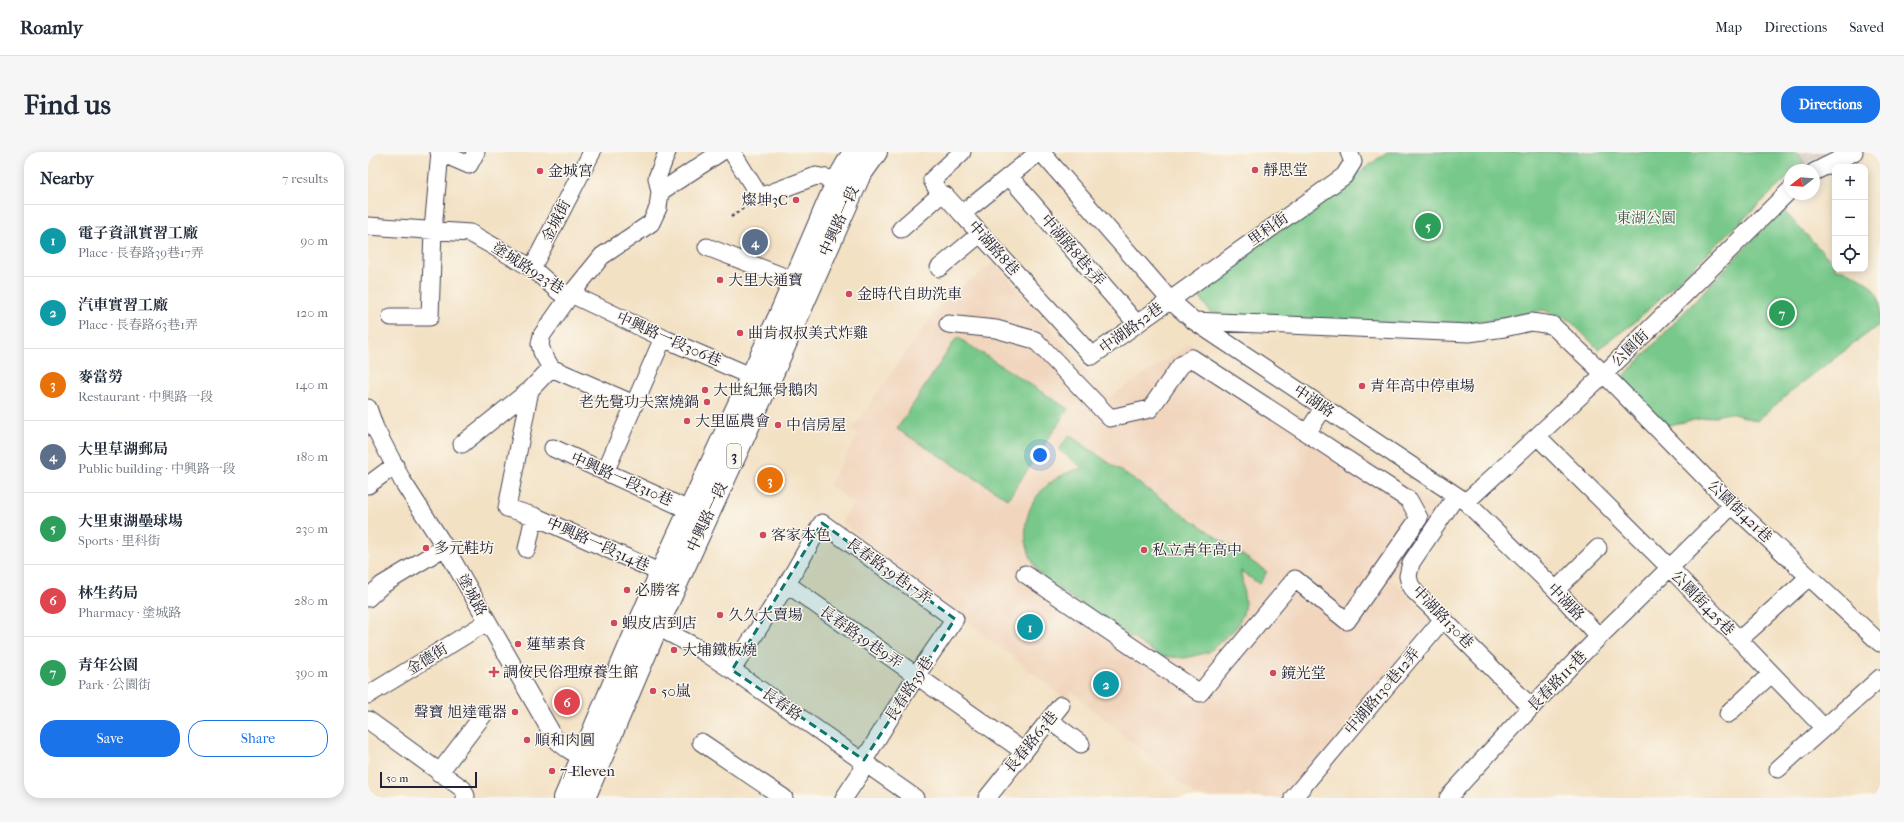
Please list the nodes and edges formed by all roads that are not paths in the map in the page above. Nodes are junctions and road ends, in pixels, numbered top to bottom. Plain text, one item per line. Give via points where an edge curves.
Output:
1 (439, 152) edge
2 (476, 152) edge
3 (592, 152) edge
4 (667, 152) edge
5 (721, 152) edge
6 (732, 152) edge
7 (854, 152) edge
8 (876, 152) edge
9 (962, 152) edge
10 (1349, 152) edge
11 (1854, 152) edge
12 (1045, 153) edge
13 (1820, 169) edge
14 (1009, 176) junction
15 (838, 180) junction
16 (660, 192) junction
17 (940, 194) junction
18 (1784, 196) edge
19 (962, 214) junction
20 (368, 226) edge
21 (902, 229) dead end
22 (433, 230) junction
23 (980, 234) junction
24 (707, 247) dead end
25 (532, 268) junction
26 (939, 268) dead end
27 (802, 284) junction
28 (571, 294) junction
29 (1170, 300) junction
30 (391, 317) dead end
31 (1194, 321) junction
32 (948, 324) dead end
33 (1137, 324) junction
34 (663, 338) junction
35 (1092, 356) joint
36 (551, 368) junction
37 (1604, 374) junction
38 (760, 380) junction
39 (530, 390) junction
40 (634, 404) junction
41 (1324, 407) junction
42 (368, 408) edge
43 (372, 431) edge
44 (1307, 433) junction
45 (1538, 437) junction
46 (462, 444) dead end
47 (554, 448) dead end
48 (395, 465) junction
49 (605, 472) junction
50 (368, 485) edge
51 (1461, 499) junction
52 (1732, 505) junction
53 (691, 510) junction
54 (534, 516) junction
55 (445, 547) junction
56 (1598, 548) dead end
57 (527, 549) dead end
58 (1671, 569) junction
59 (661, 573) junction
60 (1025, 574) dead end
61 (1809, 577) junction
62 (787, 584) junction
63 (1556, 590) junction
64 (368, 598) edge
65 (955, 619) joint
66 (1443, 619) junction
67 (486, 622) junction
68 (649, 622) junction
69 (1600, 637) junction
70 (1739, 640) junction
71 (1880, 643) edge
72 (732, 670) junction
73 (1771, 674) junction
74 (916, 676) junction
75 (1880, 678) edge
76 (368, 695) edge
77 (1060, 705) dead end
78 (1531, 707) junction
79 (484, 714) dead end
80 (1728, 714) dead end
81 (368, 720) edge
82 (1049, 720) junction
83 (1823, 727) junction
84 (701, 742) dead end
85 (1081, 744) dead end
86 (1023, 751) junction
87 (589, 760) junction
88 (864, 760) junction
89 (1778, 769) dead end
90 (439, 773) junction
91 (465, 798) edge
92 (564, 798) edge
93 (584, 798) edge
94 (784, 798) edge
95 (844, 798) edge
96 (915, 798) edge
97 (987, 798) edge
98 (1293, 798) edge
99 (1448, 798) edge

1 - 2 street via 470,165
1 - 22 street
3 - 25 street, 金城街
4 - 16 street via 657,178
5 - 16 street
6 - 15 street via 760,197 816,176
7 - 15 main road, 中興路一段 / 3
8 - 27 main road, 中興路一段 / 3 via 859,176
9 - 17 street via 932,180
10 - 29 street, 里科街 via 1353,162 1344,176
11 - 13 street
12 - 14 street, 中湖路8巷
12 - 29 street, 中湖路
14 - 19 street, 中湖路8巷
14 - 33 street, 中湖路8巷5弄
15 - 27 main road, 中興路一段 / 3
16 - 28 street via 658,208 651,223 602,256
17 - 19 street via 945,195
17 - 21 street
18 - 37 street, 公園街
19 - 23 street, 中湖路8巷
20 - 22 street, 塗城路923巷
22 - 25 street, 塗城路923巷 via 470,233
22 - 30 street via 430,317
23 - 26 street
23 - 35 street, 中湖路8巷
24 - 27 street
25 - 28 street, 塗城路923巷 via 559,292
27 - 38 main road, 中興路一段 / 3
28 - 34 street, 中興路一段306巷
28 - 36 street via 542,335 542,352
29 - 31 street, 中湖路
29 - 33 street, 中湖路52巷
31 - 37 street, 公園街421巷 via 1469,333 1531,322 1552,325
31 - 41 street, 中湖路
32 - 44 street via 996,329 1035,340 1110,418 1150,408 1181,365 1192,358
33 - 35 street, 中湖路52巷
34 - 38 street, 中興路一段306巷
34 - 40 street
36 - 39 street
36 - 40 street
37 - 45 street, 公園街
37 - 52 street, 公園街421巷
38 - 53 main road, 中興路一段 / 3
38 - 68 main road, 中興路一段 / 3
39 - 46 street
39 - 54 street, 中興路一段314巷 via 507,508
40 - 49 street
41 - 44 street
41 - 51 street, 中湖路
42 - 43 street, 塗城路
43 - 48 street, 塗城路
44 - 60 street via 1409,500 1419,518 1347,621 1295,579 1200,693
45 - 51 street, 公園街
45 - 58 street, 公園街425巷
47 - 49 street, 中興路一段310巷
48 - 50 street
48 - 55 street, 塗城路 via 403,482
49 - 53 street, 中興路一段310巷
51 - 63 street, 中湖路
51 - 66 street, 中湖路130巷 via 1408,570 1414,592
52 - 58 street, 長春路115巷
52 - 61 street, 公園街421巷
53 - 59 main road, 中興路一段 / 3
54 - 57 street, 中興路一段314巷
54 - 59 street, 中興路一段314巷
55 - 64 street via 382,585
55 - 67 street, 塗城路
56 - 63 street
58 - 69 street, 長春路115巷
58 - 70 street, 公園街425巷
59 - 68 main road, 中興路一段 / 3
61 - 70 street
61 - 71 street, 公園街421巷
62 - 65 street, 長春路39巷17弄 via 822,523
62 - 72 street
62 - 74 street, 長春路39巷9弄
63 - 69 street, 中湖路
65 - 74 street, 長春路39巷
66 - 78 street, 中湖路130巷
66 - 98 street, 中湖路130巷12弄
67 - 76 street, 金德街
67 - 87 street, 塗城路 via 554,737 561,745
68 - 72 street, 長春路 via 698,648
68 - 87 main road, 中興路一段 / 3
69 - 78 street, 長春路115巷
70 - 73 street, 公園街425巷
72 - 88 street, 長春路
73 - 80 street
73 - 83 street, 公園街425巷
74 - 86 street, 長春路39巷9弄
74 - 88 street, 長春路39巷
75 - 83 street via 1835,720
77 - 82 street, 長春路63巷
78 - 99 street, 長春路115巷
79 - 90 street
81 - 90 street
82 - 85 street
82 - 86 street, 長春路63巷
83 - 89 street
84 - 94 street
86 - 97 street, 長春路63巷
87 - 92 main road, 中興路一段 / 3
87 - 93 main road, 中興路一段 / 3
88 - 95 street, 長春路39巷 via 860,774
88 - 96 street, 長春路
90 - 91 street via 463,789

